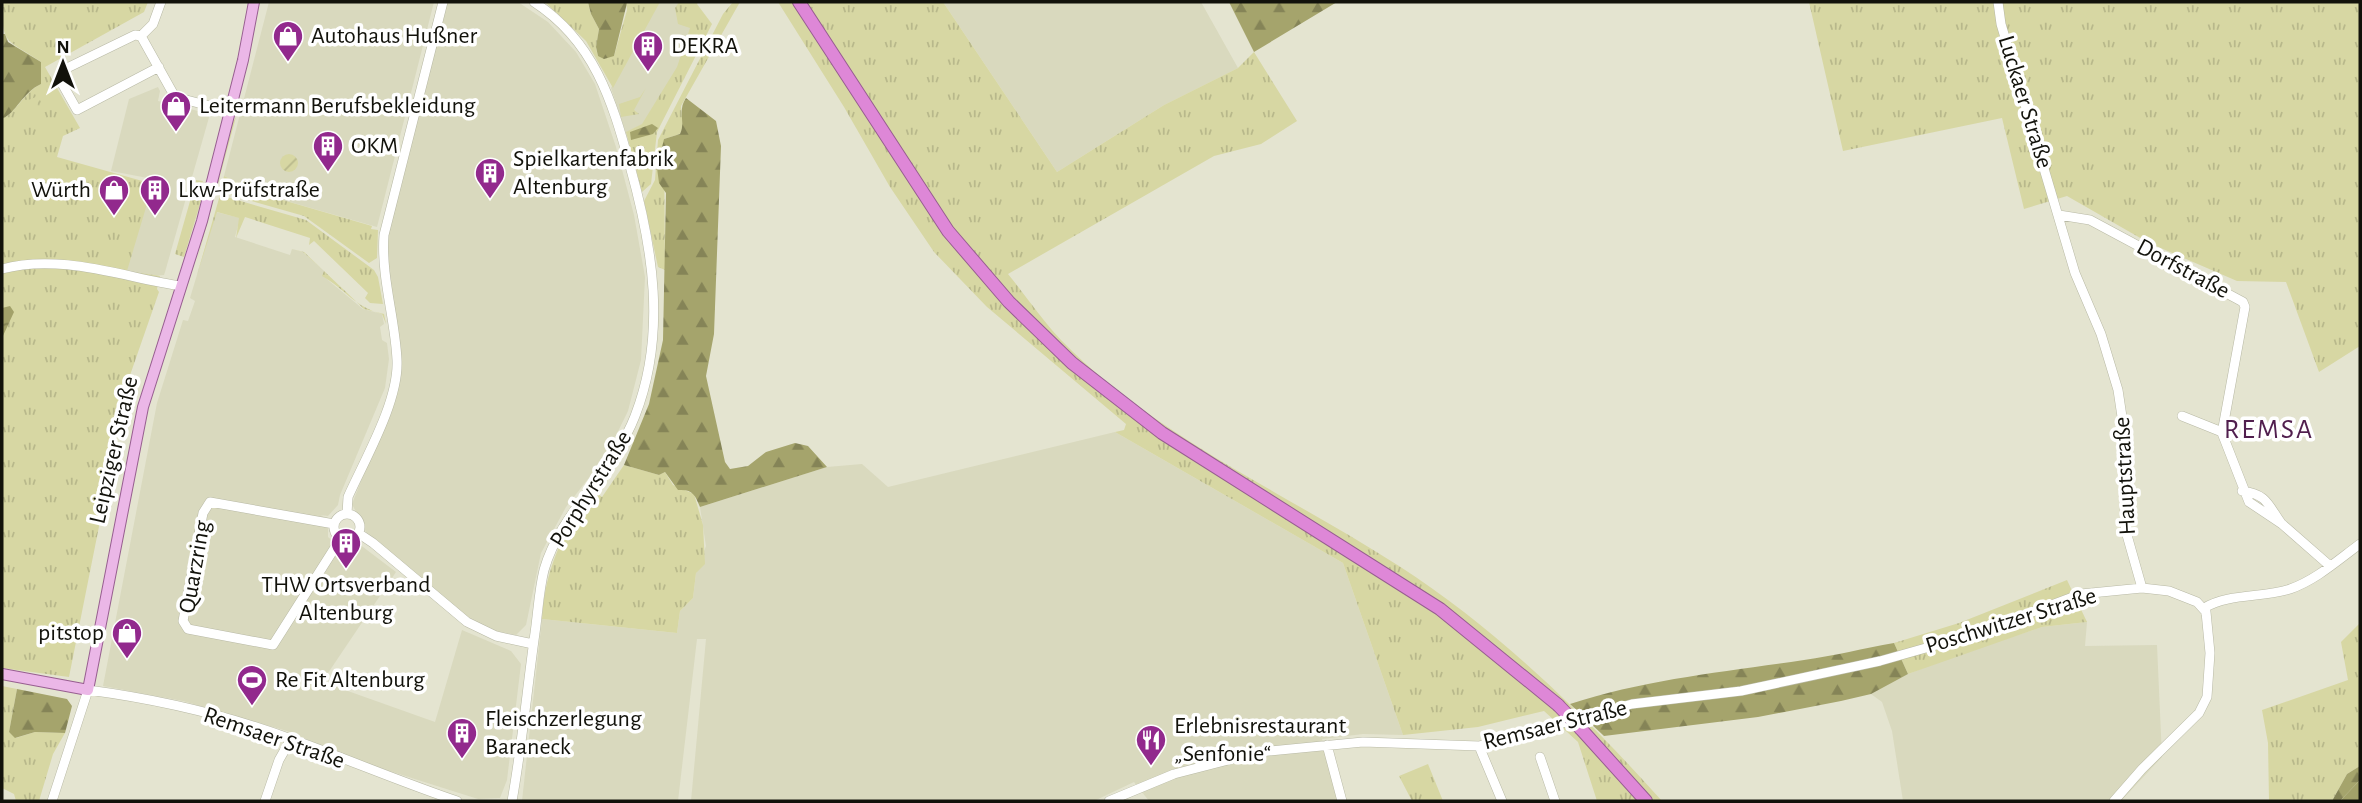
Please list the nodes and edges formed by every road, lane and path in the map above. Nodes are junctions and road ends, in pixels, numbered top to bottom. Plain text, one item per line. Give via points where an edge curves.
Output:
1 (161, 2) edge
2 (254, 2) edge
3 (443, 2) edge
4 (534, 2) edge
5 (799, 2) edge
6 (1998, 2) edge
7 (141, 36) junction
8 (159, 67) junction
9 (229, 111) junction
10 (2055, 202) joint
11 (2059, 215) junction
12 (2, 269) edge
13 (181, 286) junction
14 (2182, 416) dead end
15 (2222, 432) junction
16 (347, 514) junction
17 (334, 524) junction
18 (358, 533) junction
19 (341, 538) junction
20 (2360, 544) edge
21 (2330, 566) junction
22 (2142, 588) junction
23 (2204, 608) junction
24 (533, 644) junction
25 (1881, 661) joint
26 (2, 674) edge
27 (88, 690) junction
28 (291, 739) junction
29 (1327, 745) junction
30 (1479, 746) junction
31 (1540, 757) dead end
32 (52, 801) edge
33 (265, 801) edge
34 (457, 801) edge
35 (512, 801) edge
36 (1109, 801) edge
37 (1342, 801) edge
38 (1502, 801) edge
39 (1555, 801) edge
40 (1646, 801) edge
41 (2114, 801) edge

1 - 7 street via 153,24
2 - 9 main road, Leipziger Straße
3 - 16 street via 384,235 397,377 348,497
4 - 24 street, Porphyrstraße via 560,21 588,53 611,99 647,227 653,324 649,364 635,416 614,458 569,517 550,554
5 - 40 highway, bridge via 948,231 1009,302 1072,363 1162,433 1440,609 1558,705
6 - 10 street, Luckaer Straße
7 - 8 street
7 - 8 street via 123,39 65,69 59,78 77,110
8 - 9 street via 175,97
9 - 13 main road, Leipziger Straße
10 - 11 street, Hauptstraße
11 - 15 street, Dorfstraße via 2090,220 2243,302
11 - 22 street, Hauptstraße via 2118,390 2124,430 2125,528
12 - 13 street via 51,263
13 - 27 main road, Leipziger Straße via 143,407
14 - 15 street
15 - 21 street, Dorfstraße via 2242,491 2264,497 2282,524
16 - 17 street
16 - 18 street via 358,521
17 - 19 street
17 - 19 street, Quarzring via 210,502 203,513 183,621 188,629 273,645
18 - 19 street
18 - 24 street via 467,622 496,636
20 - 21 street
21 - 23 street via 2291,589 2218,601
22 - 23 street via 2169,591
22 - 25 street, Poschwitzer Straße via 2081,594 1968,636
23 - 41 street via 2209,623 2207,697 2199,713
24 - 35 street, Porphyrstraße
25 - 30 street, Remsaer Straße via 1741,691 1632,704
26 - 27 main road
27 - 28 street, Remsaer Straße via 189,709
27 - 32 street, Leipziger Straße
28 - 33 street
28 - 34 street, Remsaer Straße
29 - 30 street, Remsaer Straße
29 - 36 street, Remsaer Straße via 1213,761
29 - 37 street
30 - 38 street
31 - 39 street

